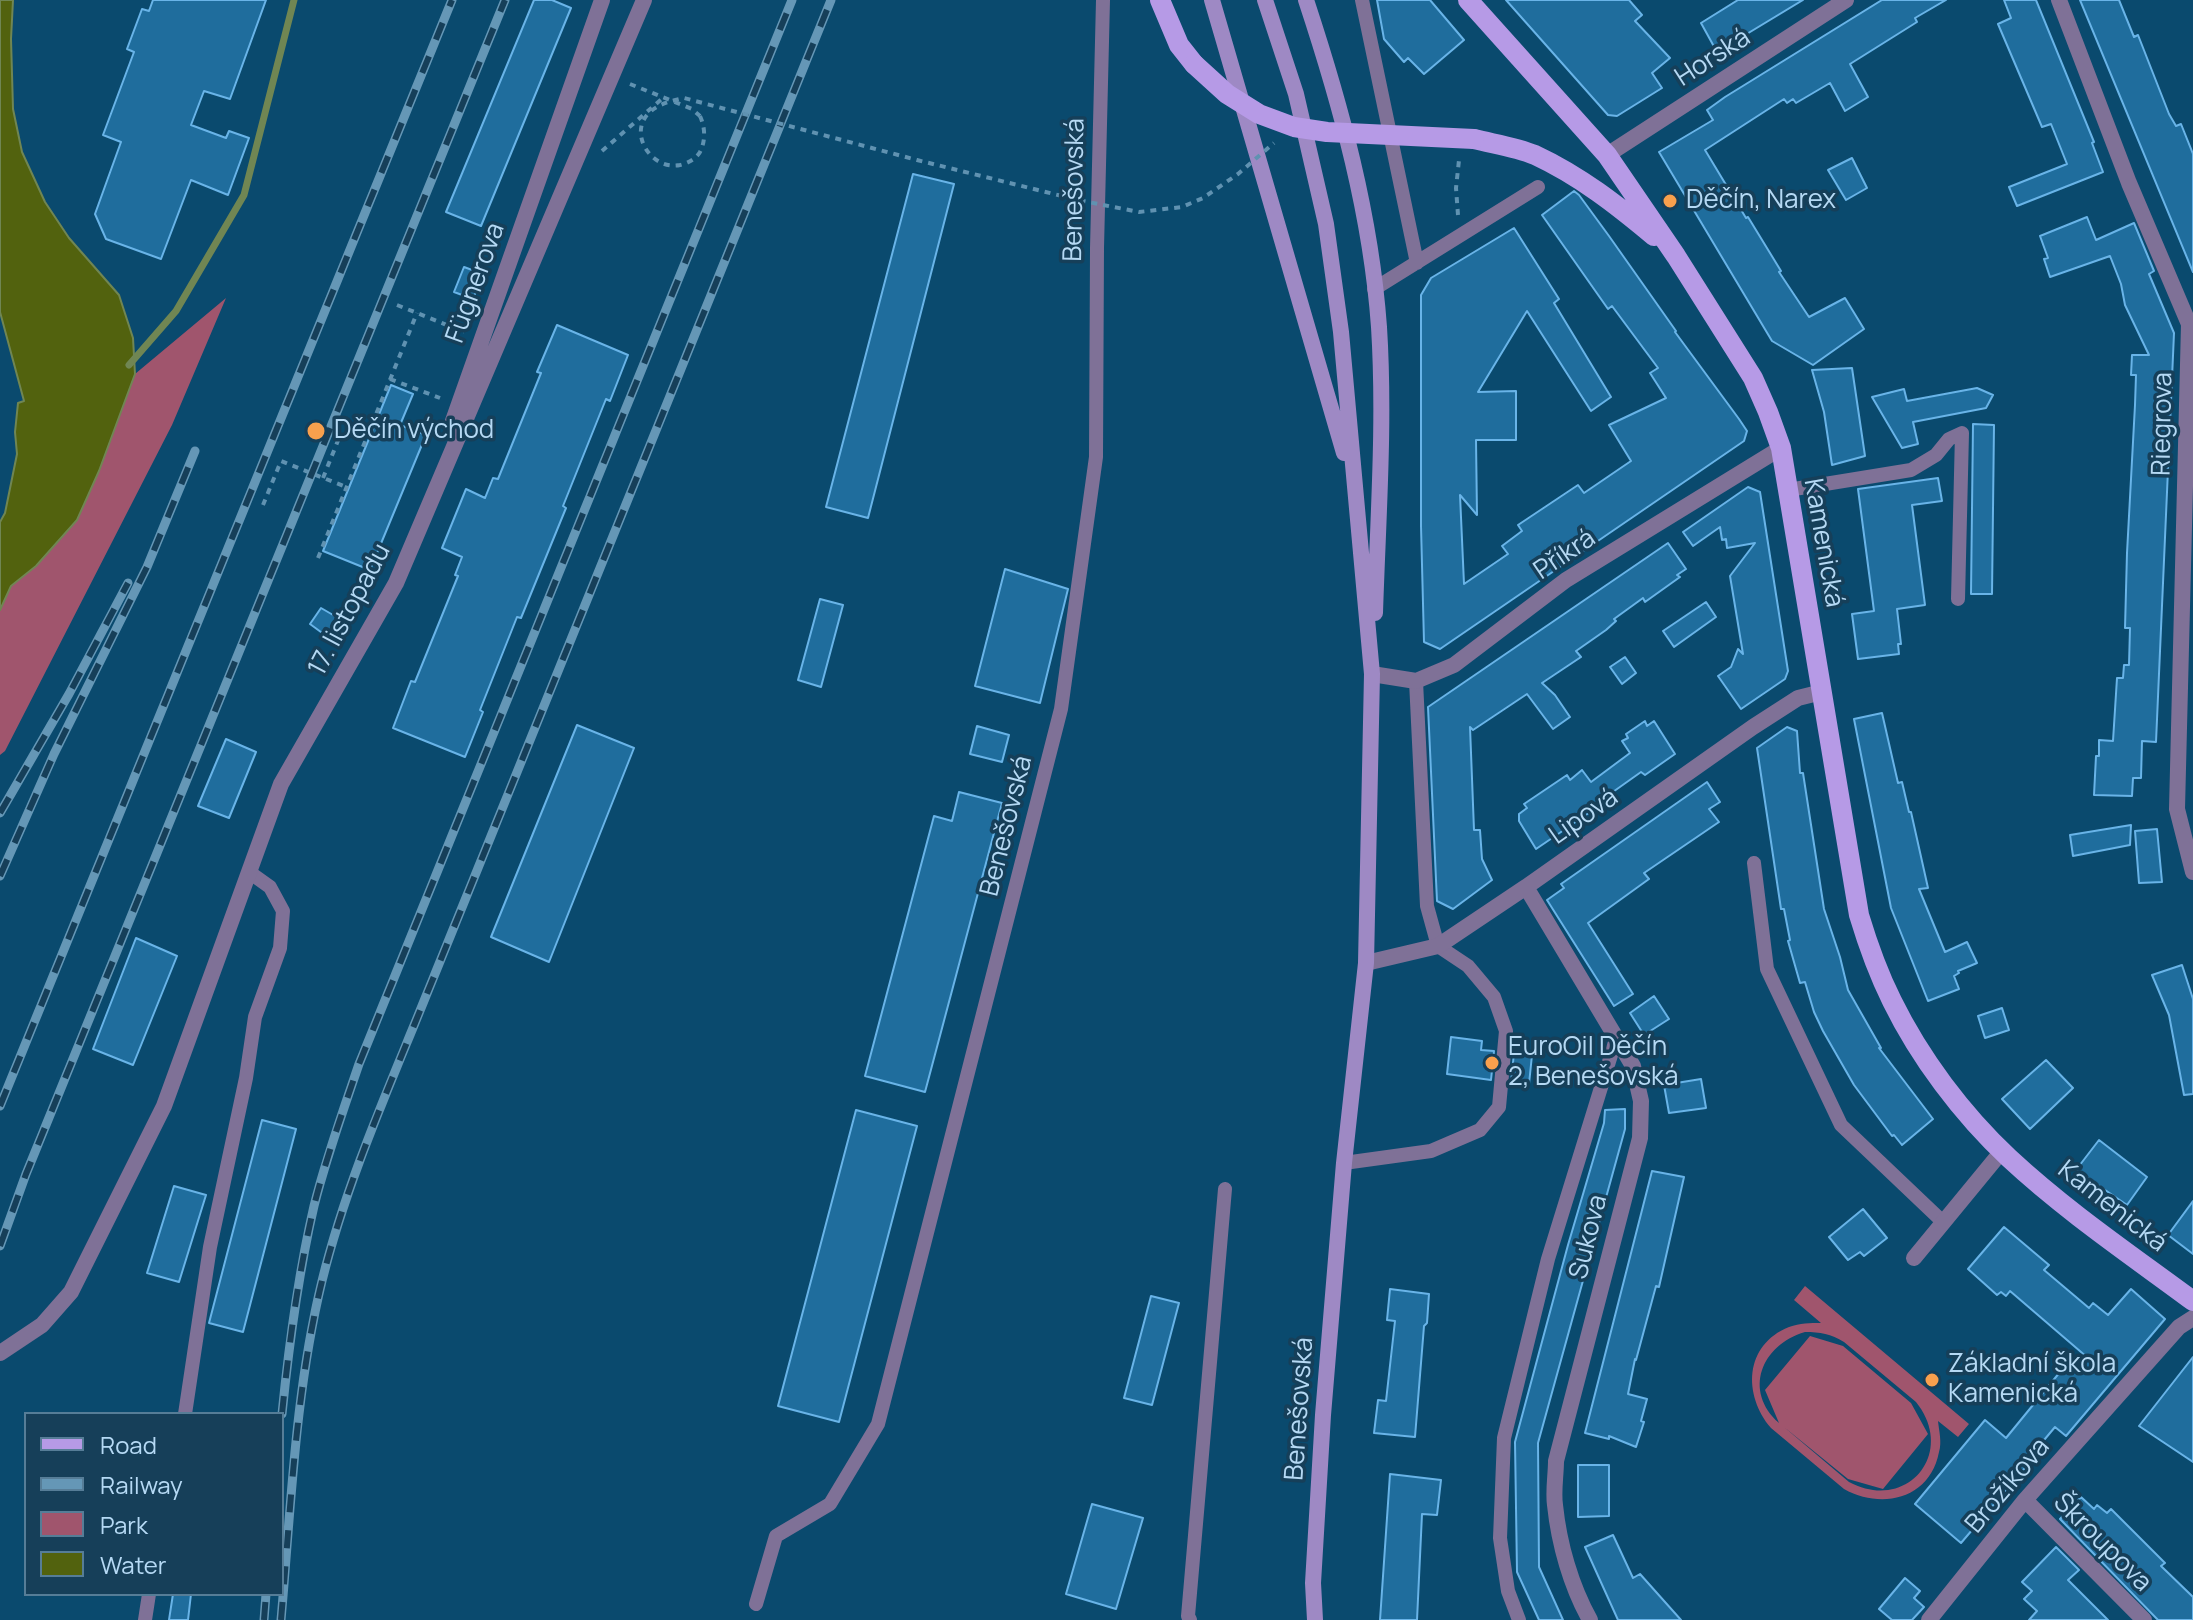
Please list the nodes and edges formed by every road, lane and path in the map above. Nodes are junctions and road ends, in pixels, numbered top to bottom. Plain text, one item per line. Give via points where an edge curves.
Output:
1 (602, 0) edge
2 (644, 0) edge
3 (1103, 0) edge
4 (1160, 0) edge
5 (1212, 0) edge
6 (1265, 0) edge
7 (1306, 0) edge
8 (1362, 0) edge
9 (1468, 0) edge
10 (1846, 0) edge
11 (2059, 0) edge
12 (611, 77) junction
13 (664, 97) junction
14 (1278, 139) dead end
15 (599, 154) dead end
16 (1607, 155) junction
17 (1458, 163) dead end
18 (1538, 187) dead end
19 (1456, 188) dead end
20 (1676, 256) junction
21 (1417, 263) junction
22 (1374, 289) junction
23 (397, 305) dead end
24 (417, 313) junction
25 (482, 339) junction
26 (390, 379) junction
27 (458, 406) junction
28 (341, 433) dead end
29 (1781, 448) junction
30 (323, 478) junction
31 (1354, 485) junction
32 (346, 487) junction
33 (1788, 490) junction
34 (263, 505) dead end
35 (318, 558) dead end
36 (396, 583) junction
37 (1958, 599) dead end
38 (1372, 674) junction
39 (1416, 681) junction
40 (1822, 692) junction
41 (1754, 863) dead end
42 (249, 872) junction
43 (2193, 872) edge
44 (1526, 887) junction
45 (1438, 946) junction
46 (1366, 963) junction
47 (1616, 1039) junction
48 (2002, 1151) junction
49 (1344, 1163) junction
50 (1225, 1189) dead end
51 (1943, 1222) junction
52 (1914, 1258) dead end
53 (2193, 1301) edge
54 (2193, 1318) edge
55 (0, 1353) edge
56 (185, 1412) edge
57 (2025, 1500) junction
58 (149, 1596) edge
59 (756, 1604) dead end
60 (145, 1620) edge
61 (1190, 1620) edge
62 (1315, 1620) edge
63 (1519, 1620) edge
64 (1590, 1620) edge
65 (1929, 1620) edge
66 (2144, 1620) edge

1 - 25 street, Fügnerova
2 - 12 street, 17. listopadu
3 - 59 lane, Benešovská via 1096,457 1061,709 878,1424 830,1504 776,1536
4 - 20 main road, bridge via 1179,45 1194,64 1259,114 1327,132 1474,139 1532,154 1609,198
5 - 31 main road, Benešovská
6 - 31 main road, Benešovská via 1296,94 1326,224
7 - 22 main road via 1353,159
8 - 21 lane
9 - 16 main road, Kamenická
10 - 16 street, Horská
11 - 43 street, Riegrova via 2189,324 2177,809
12 - 13 path
12 - 36 street, 17. listopadu
13 - 14 path, bridge via 692,109 700,116 704,135 696,158 665,166 649,154 642,138 645,117 662,104 684,98 1139,212 1182,207 1203,198
13 - 15 path
16 - 20 main road, Kamenická
17 - 19 path
18 - 21 lane
20 - 29 main road, Kamenická via 1753,378
21 - 22 lane
22 - 38 main road via 1381,439
23 - 24 path
24 - 25 path
24 - 26 path
25 - 27 street, Fügnerova
26 - 27 path
26 - 32 path
27 - 36 street, Fügnerova
28 - 30 path
29 - 33 main road, Kamenická
29 - 39 street, Příkrá via 1566,580 1454,665
30 - 32 path
30 - 34 path via 281,461
31 - 38 main road, Benešovská
32 - 35 path
33 - 37 lane via 1911,470 1962,433
33 - 40 main road, Kamenická
36 - 42 street, 17. listopadu via 281,784
38 - 39 street
38 - 46 main road, Benešovská
39 - 45 lane via 1427,906
40 - 44 street, Lipová via 1798,698 1753,727
40 - 48 main road, Kamenická via 1856,901 1872,957 1924,1057
41 - 51 lane via 1767,969 1841,1125
42 - 55 street, 17. listopadu via 164,1106 98,1241 71,1292 42,1325
42 - 56 lane via 270,887 283,911 280,948 255,1017 210,1247
44 - 45 street, Lipová
44 - 47 street, Sukova
45 - 46 street, Lipová
45 - 49 lane via 1468,966 1494,997 1506,1031 1499,1107 1480,1130 1431,1151
46 - 49 main road, Benešovská
47 - 63 lane via 1548,1259 1504,1438 1500,1538 1508,1591
47 - 64 street, Sukova via 1633,1066 1641,1101 1640,1138 1556,1461 1554,1503 1562,1548
48 - 51 street
48 - 53 main road, Kamenická via 2059,1201
49 - 62 main road, Benešovská via 1323,1415
50 - 61 lane
51 - 52 street
54 - 57 street, Brožíkova via 2179,1327
57 - 65 street, Brožíkova
57 - 66 street, Škroupova
58 - 60 lane

